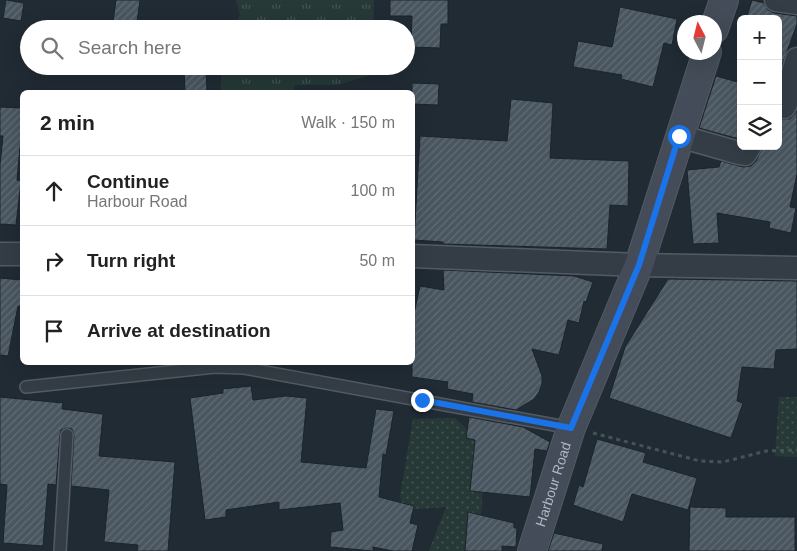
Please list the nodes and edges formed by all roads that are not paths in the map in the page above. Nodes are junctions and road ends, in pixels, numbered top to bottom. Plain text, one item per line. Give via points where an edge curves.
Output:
1 (724, 0) edge
2 (776, 0) edge
3 (797, 3) edge
4 (719, 15) edge
5 (797, 59) edge
6 (704, 60) edge
7 (793, 83) edge
8 (782, 106) edge
9 (679, 136) junction
10 (748, 150) edge
11 (0, 254) edge
12 (20, 254) edge
13 (415, 256) edge
14 (639, 265) junction
15 (797, 268) edge
16 (26, 387) dead end
17 (571, 428) junction
18 (67, 435) dead end
19 (60, 551) edge
20 (532, 551) edge

1 - 4 street
2 - 3 street
5 - 7 street
6 - 9 street, Harbour Road
7 - 8 street via 786,104
9 - 10 street via 739,153 745,154
9 - 14 street, Harbour Road
11 - 12 street
13 - 14 street
14 - 15 street
14 - 17 street, Harbour Road
16 - 17 lane via 215,367 244,368
17 - 20 street, Harbour Road
18 - 19 lane

